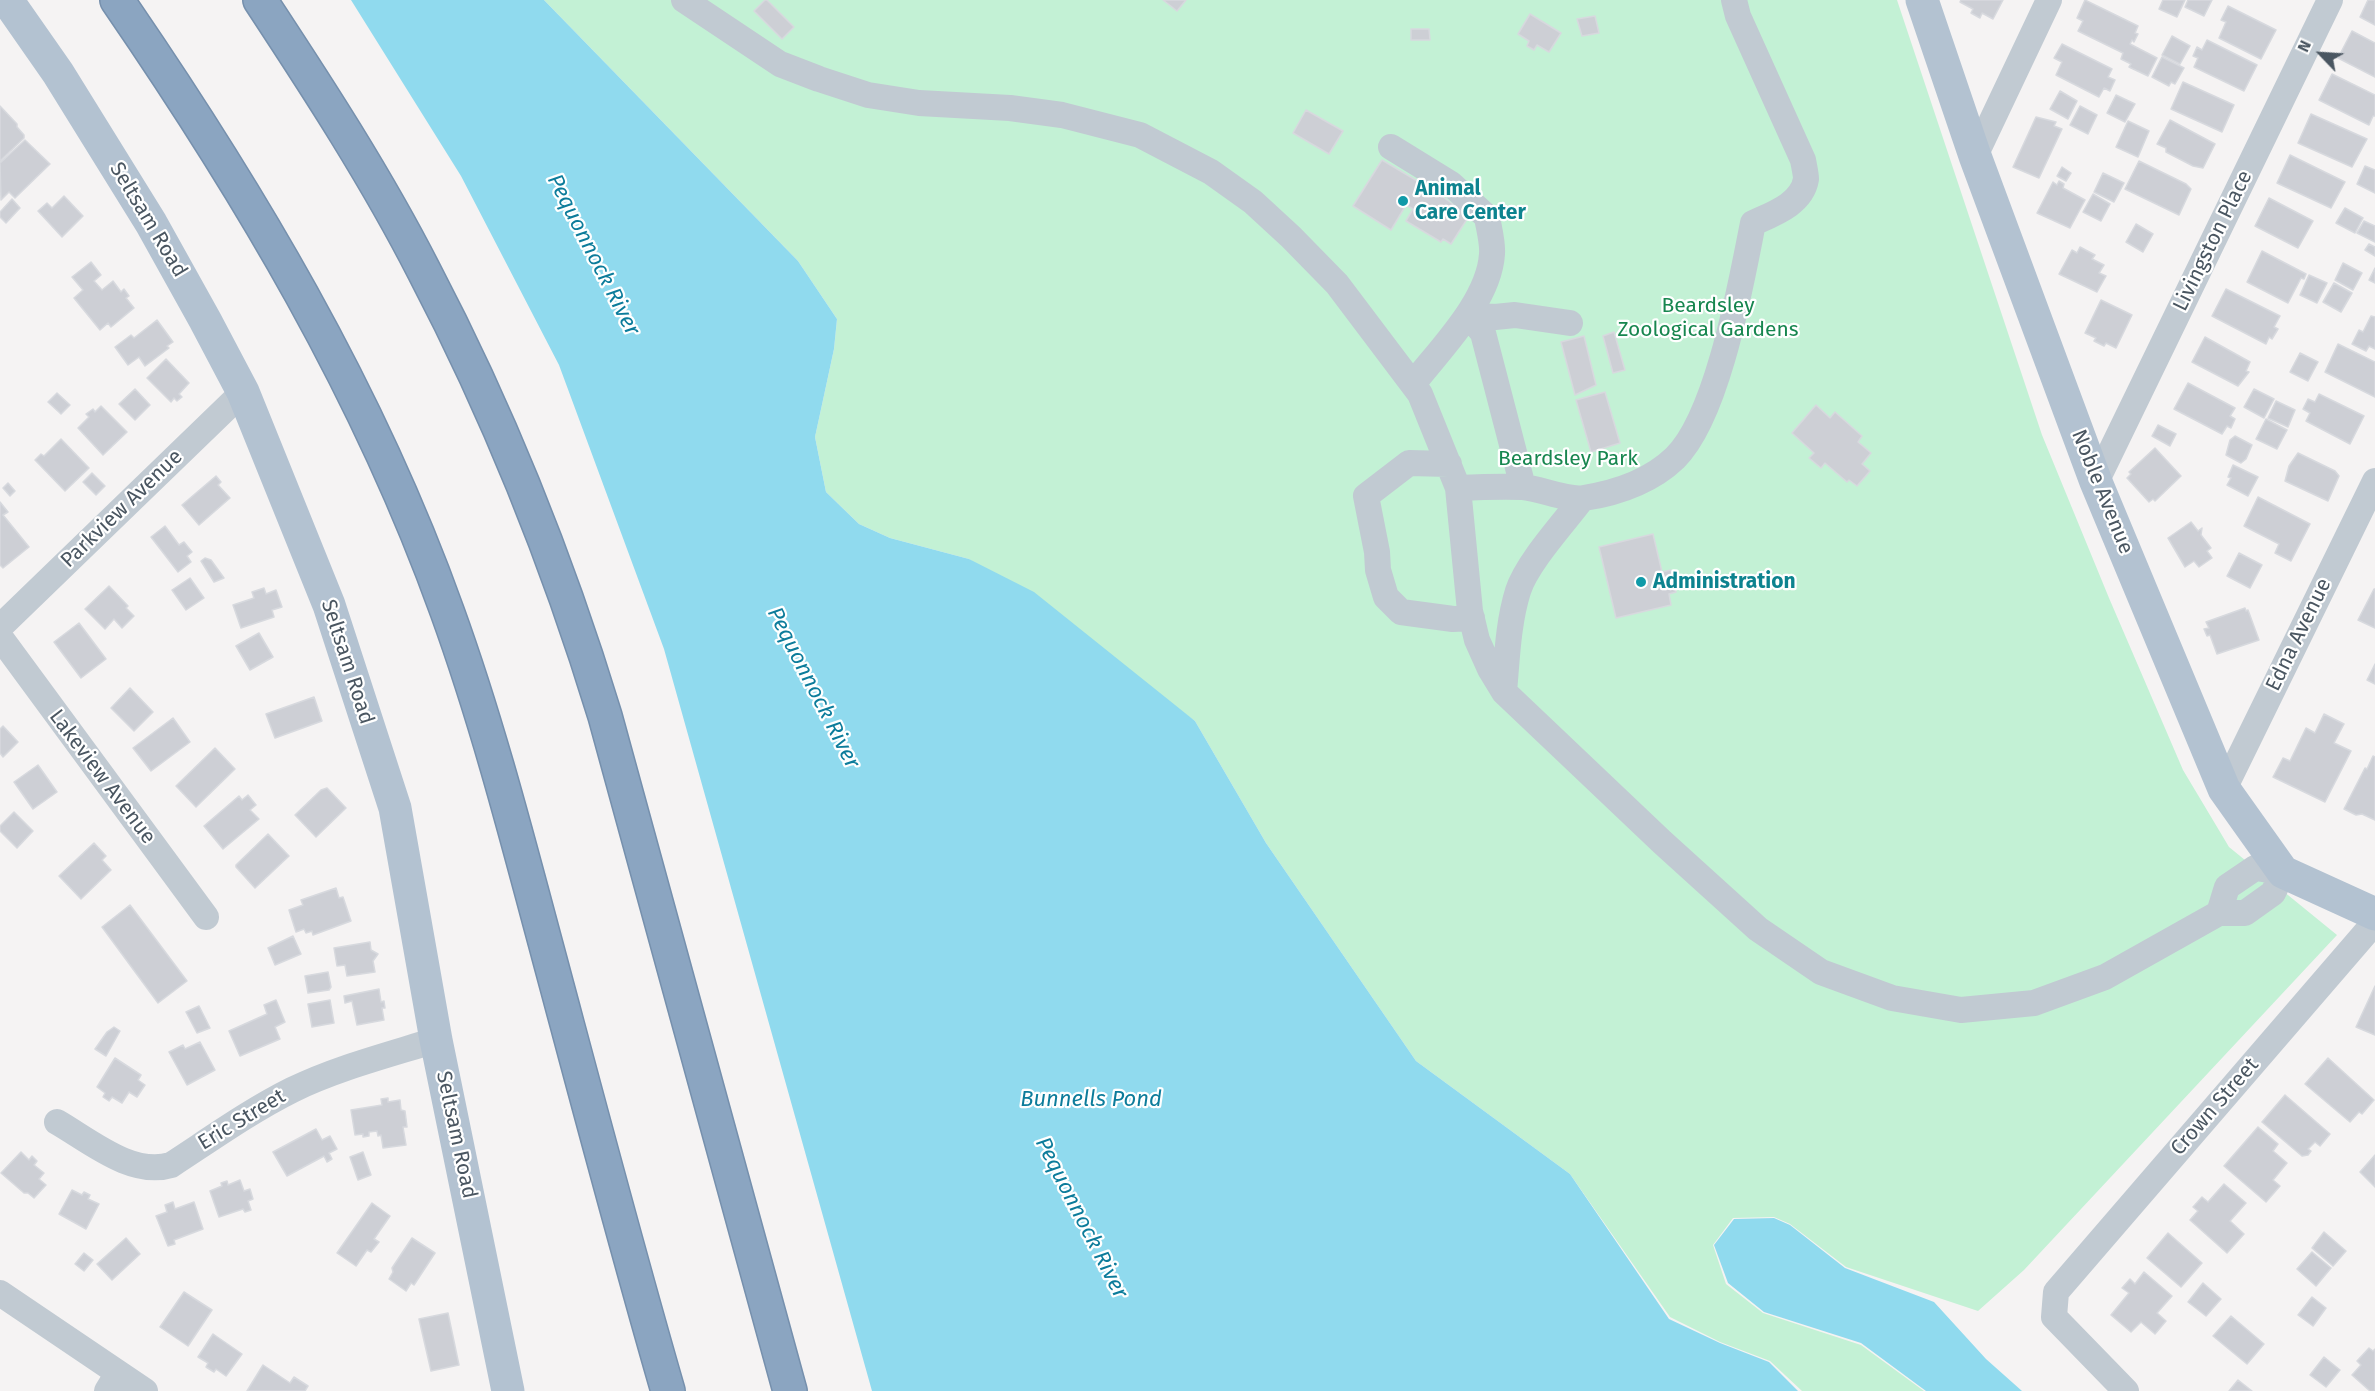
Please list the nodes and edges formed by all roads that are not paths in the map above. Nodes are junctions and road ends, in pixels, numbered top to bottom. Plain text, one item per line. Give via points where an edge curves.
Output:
1 (7, 0) edge
2 (117, 0) edge
3 (260, 0) edge
4 (684, 0) edge
5 (1734, 0) edge
6 (1922, 0) edge
7 (2049, 0) edge
8 (2330, 0) edge
9 (1391, 147) dead end
10 (1975, 156) junction
11 (1468, 315) junction
12 (1570, 323) dead end
13 (1413, 384) junction
14 (243, 392) junction
15 (1449, 464) junction
16 (2375, 481) edge
17 (2096, 482) junction
18 (1523, 487) junction
19 (1458, 488) junction
20 (1581, 499) junction
21 (1472, 618) junction
22 (0, 627) edge
23 (0, 637) edge
24 (1504, 692) junction
25 (2224, 789) junction
26 (2283, 872) junction
27 (2375, 914) edge
28 (206, 917) dead end
29 (2375, 922) edge
30 (436, 1040) junction
31 (57, 1122) dead end
32 (0, 1293) edge
33 (113, 1382) edge
34 (145, 1391) edge
35 (508, 1391) edge
36 (668, 1391) edge
37 (790, 1391) edge
38 (2126, 1391) edge

1 - 14 main road, Seltsam Road via 58,73 151,223
2 - 36 highway via 222,158 296,282 363,410 425,554 492,746
3 - 37 highway via 344,131 424,270 490,405 535,511 582,638 605,716
4 - 13 street via 780,63 868,95 1062,115 1140,135 1174,151 1253,202 1291,237 1337,284
5 - 20 street via 1803,160 1806,180 1783,210 1753,223 1726,343 1709,396 1687,443 1657,473 1626,488
6 - 10 main road, Noble Avenue
7 - 10 street
8 - 17 street, Livingston Place
9 - 11 street via 1451,184 1487,217 1492,255 1482,291
10 - 17 main road, Noble Avenue
11 - 12 street via 1515,315
11 - 13 street
11 - 18 street via 1483,333
13 - 15 street
14 - 22 street, Parkview Avenue
14 - 30 main road, Seltsam Road via 329,605 395,808
15 - 19 street
15 - 21 street via 1409,463 1366,496 1386,597 1401,612
16 - 25 street, Edna Avenue
17 - 25 main road, Noble Avenue
18 - 19 street
18 - 20 street
19 - 21 street
20 - 24 street via 1519,589 1511,621
21 - 24 street via 1477,640
23 - 28 street, Lakeview Avenue
24 - 26 street via 1758,929 1821,972 1892,998 1961,1010 2034,1003 2105,977 2219,913 2245,913 2273,892
25 - 26 main road, Noble Avenue
26 - 27 main road
29 - 38 street, Crown Street via 2056,1292 2054,1317
30 - 31 street, Eric Street via 294,1089 159,1169 128,1163
30 - 35 main road, Seltsam Road
32 - 33 street
33 - 34 street

